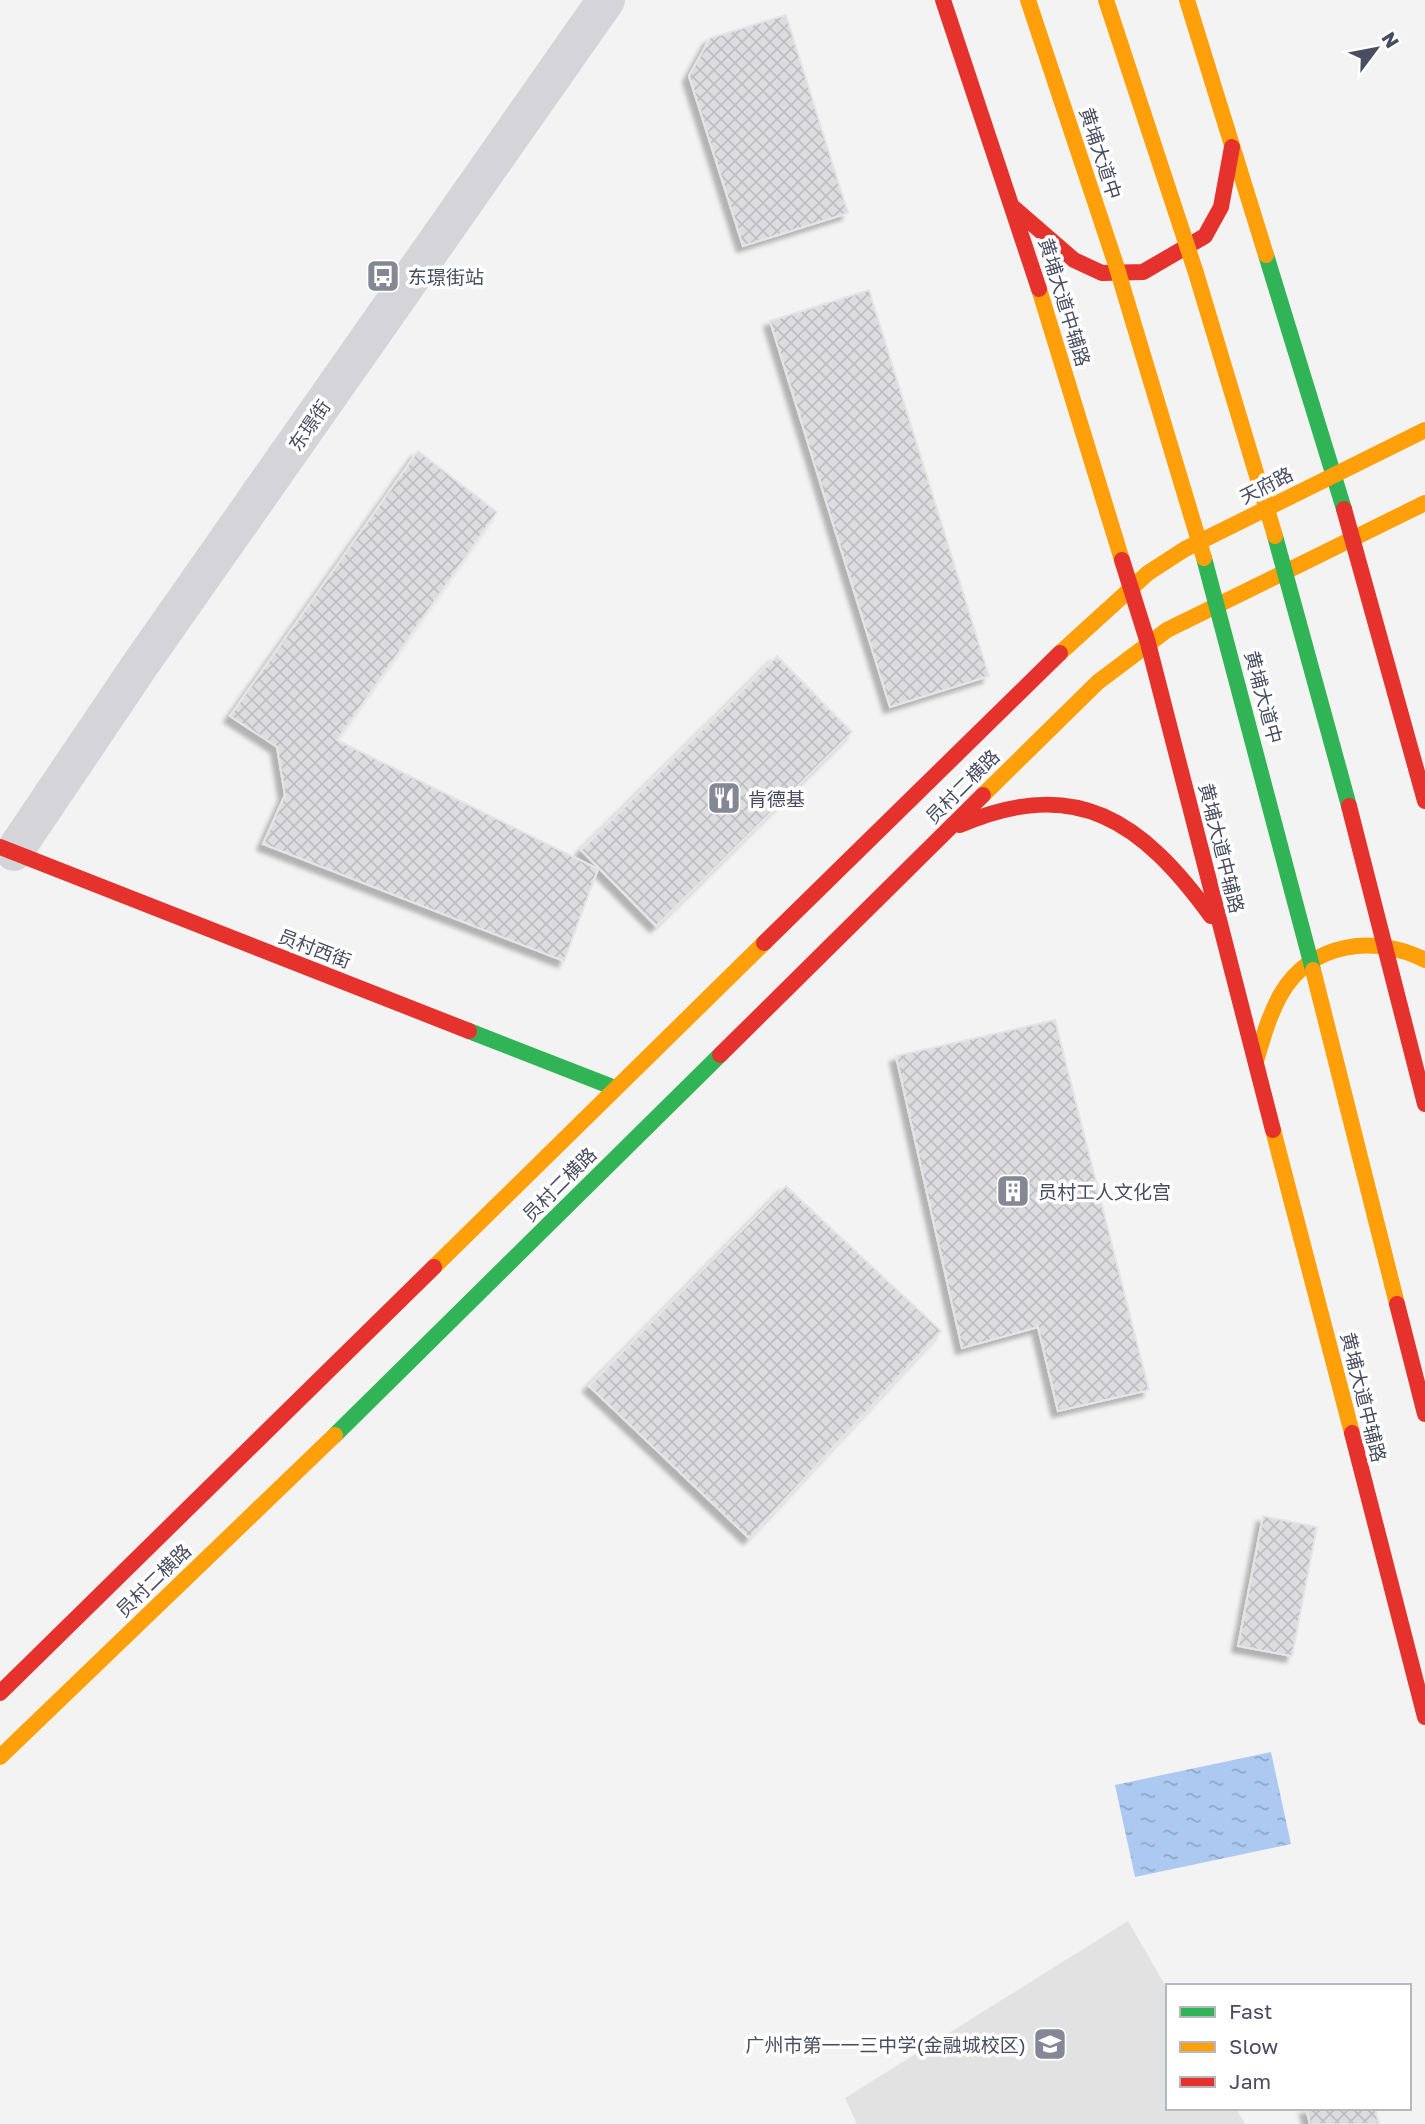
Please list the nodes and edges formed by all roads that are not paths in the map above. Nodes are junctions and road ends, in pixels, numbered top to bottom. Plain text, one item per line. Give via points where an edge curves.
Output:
1 (606, 0) edge
2 (943, 0) edge
3 (1028, 0) edge
4 (1107, 0) edge
5 (1187, 0) edge
6 (1233, 140) junction
7 (1014, 208) junction
8 (1425, 430) edge
9 (1334, 475) junction
10 (1425, 503) edge
11 (1353, 538) junction
12 (1131, 586) junction
13 (1148, 643) junction
14 (1425, 801) edge
15 (946, 831) junction
16 (7, 850) edge
17 (1222, 931) junction
18 (1425, 960) edge
19 (1256, 1061) junction
20 (615, 1088) junction
21 (1425, 1104) edge
22 (1425, 1414) edge
23 (0, 1693) edge
24 (1425, 1717) edge
25 (0, 1757) edge

1 - 16 street, 东璟街
2 - 7 main road, 黄埔大道中辅路
3 - 22 main road, 黄埔大道中, bridge via 1138,336 1202,550
4 - 21 main road, bridge via 1172,195 1251,459
5 - 6 main road
6 - 7 main road via 1221,207 1205,236 1143,272 1102,273 1074,260
6 - 9 main road
7 - 12 main road, 黄埔大道中辅路
8 - 9 main road, 天府路
9 - 11 main road
9 - 12 main road, 天府路 via 1185,549
10 - 11 main road
11 - 13 main road
11 - 14 main road
12 - 13 main road, 黄埔大道中辅路
12 - 20 main road, 员村二横路
13 - 15 main road, 员村二横路 via 1098,682
13 - 17 main road, 黄埔大道中辅路
15 - 17 main road via 1021,804 1067,804 1090,812 1115,823 1161,855
15 - 25 main road, 员村二横路 via 347,1423
16 - 20 main road, 员村西街
17 - 19 main road, 黄埔大道中辅路
18 - 19 main road via 1402,948 1373,943 1324,956 1296,974 1274,1007
19 - 24 main road, 黄埔大道中辅路
20 - 23 main road, 员村二横路

